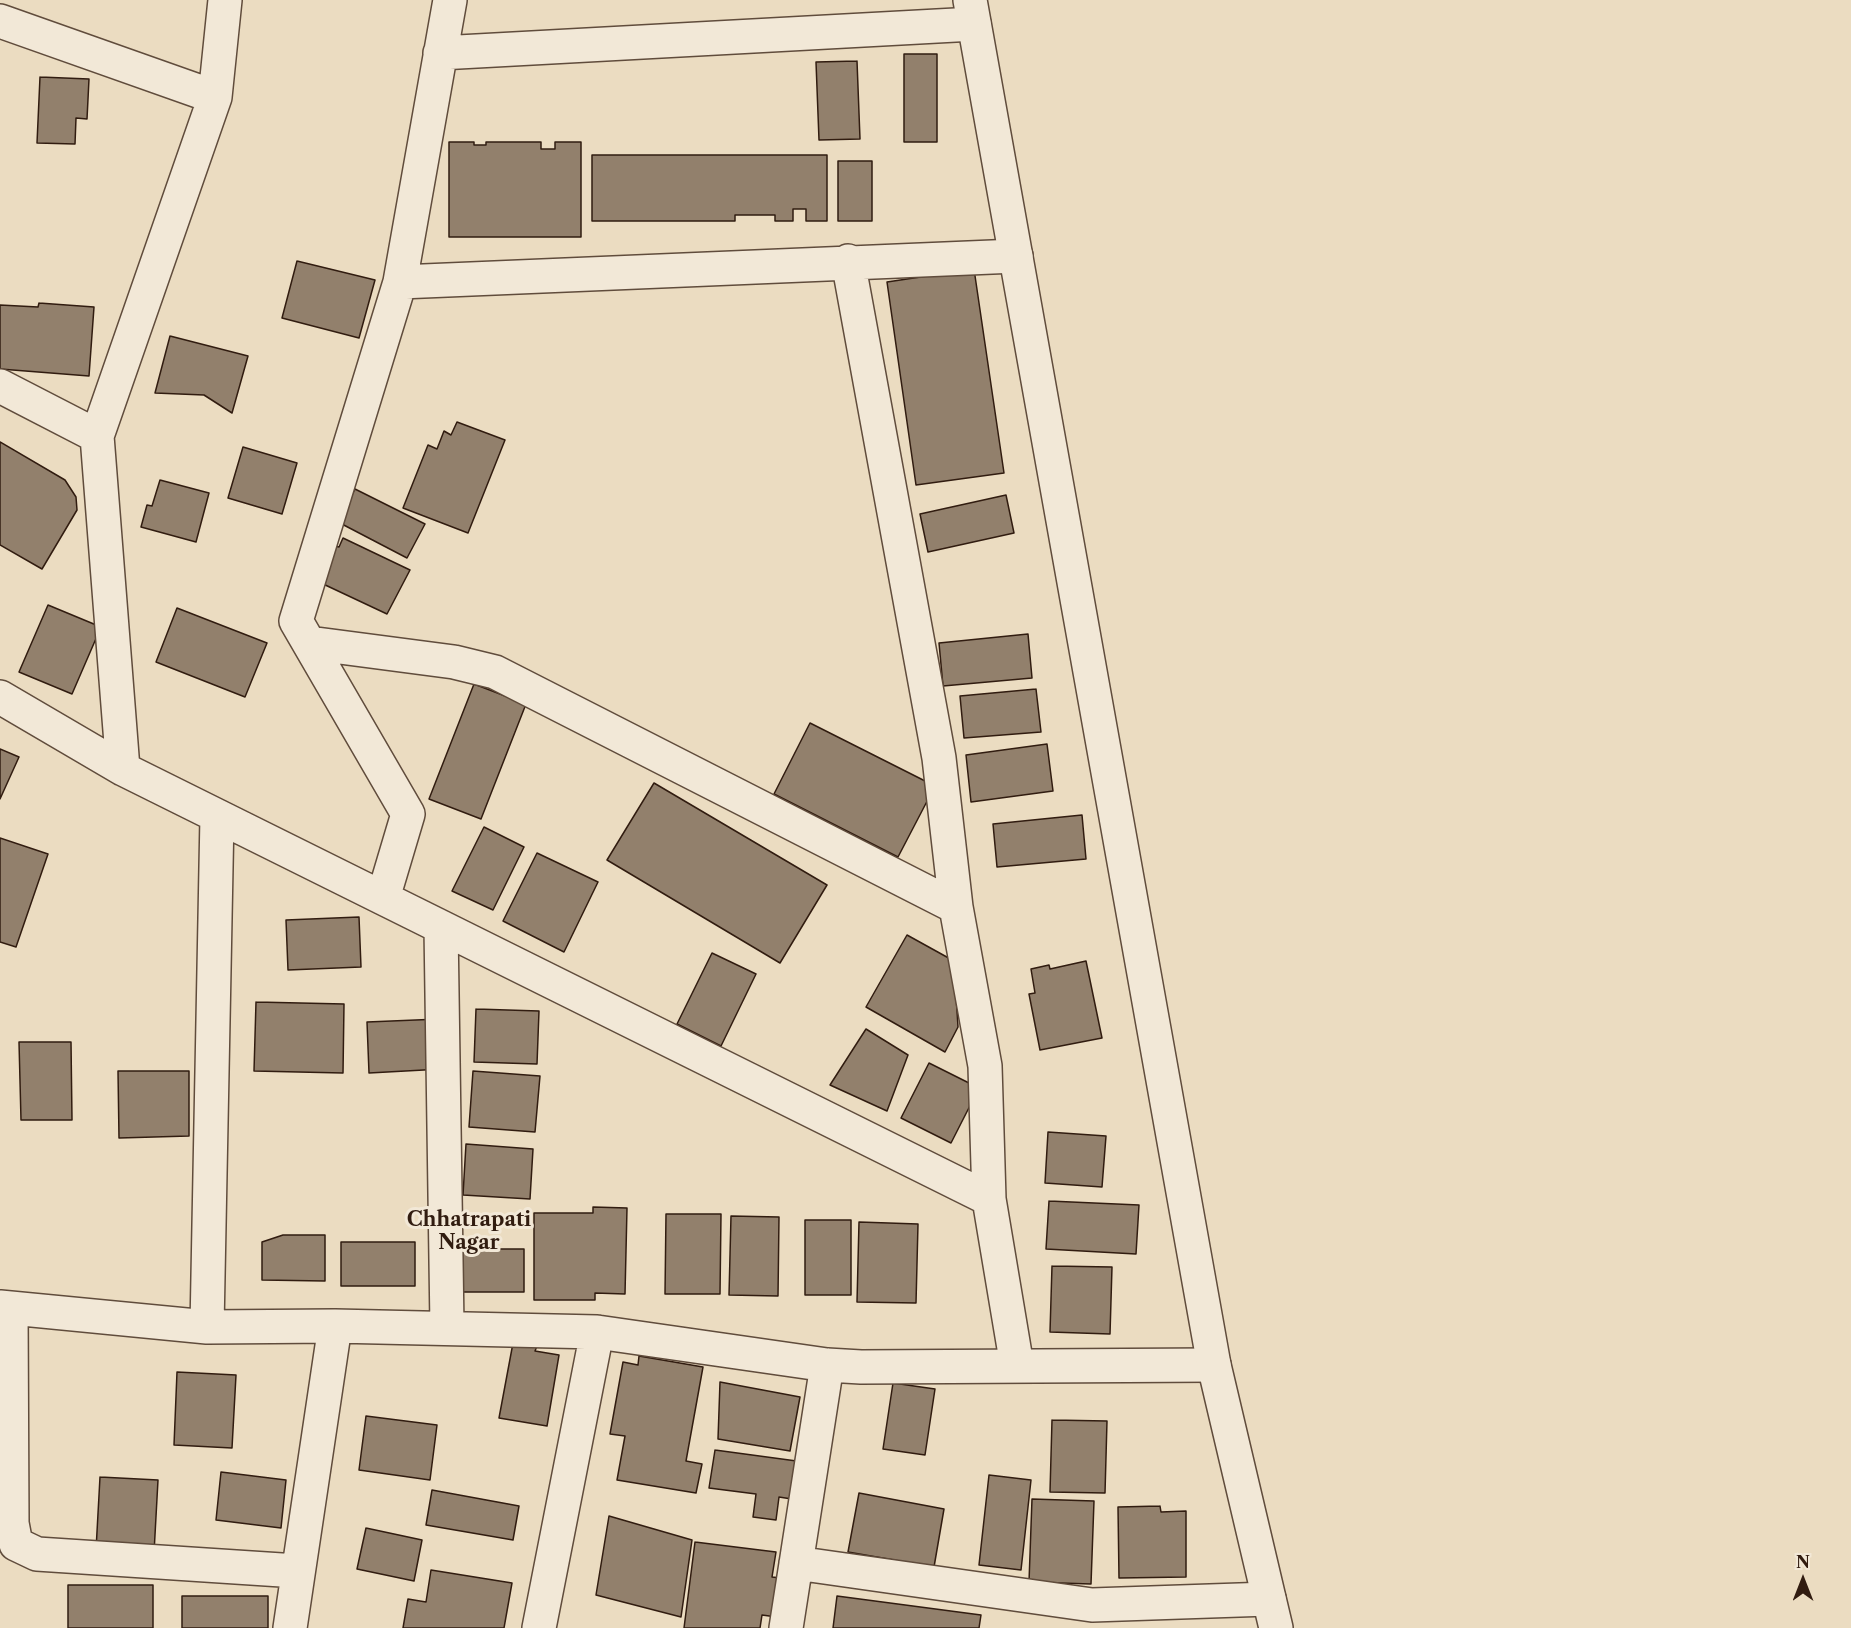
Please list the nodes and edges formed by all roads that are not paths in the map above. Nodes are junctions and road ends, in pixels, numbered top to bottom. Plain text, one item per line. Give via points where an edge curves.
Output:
1 (225, 0) edge
2 (450, 0) edge
3 (972, 12) edge
4 (0, 21) edge
5 (440, 53) junction
6 (215, 97) junction
7 (1016, 256) junction
8 (848, 261) junction
9 (400, 282) junction
10 (0, 386) edge
11 (97, 436) junction
12 (309, 643) junction
13 (0, 698) edge
14 (123, 769) junction
15 (217, 816) junction
16 (383, 898) junction
17 (956, 907) junction
18 (441, 927) junction
19 (989, 1199) junction
20 (5, 1307) edge
21 (335, 1326) junction
22 (207, 1327) junction
23 (447, 1327) junction
24 (597, 1332) junction
25 (827, 1365) junction
26 (1214, 1365) junction
27 (1017, 1366) junction
28 (796, 1563) junction
29 (297, 1570) junction
30 (1273, 1614) edge
31 (1103, 1616) edge
32 (290, 1628) edge
33 (539, 1628) edge
34 (786, 1628) edge

1 - 6 street
2 - 5 street
3 - 5 street
3 - 7 street
4 - 6 street
5 - 9 street
6 - 11 street
7 - 8 street
7 - 26 street
8 - 9 street
8 - 17 street via 939,758
9 - 12 street via 296,621
10 - 11 street
11 - 14 street
12 - 16 street via 408,814
12 - 17 street via 454,662 495,672
13 - 14 street
14 - 15 street
15 - 16 street
15 - 22 street
16 - 18 street
17 - 19 street via 985,1066
18 - 19 street
18 - 23 street
19 - 27 street
20 - 22 street
20 - 29 street via 12,1523 16,1544 37,1554
21 - 22 street
21 - 23 street
21 - 29 street
23 - 24 street
24 - 25 street
24 - 33 street
25 - 27 street
25 - 28 street
26 - 27 street
26 - 30 street
28 - 31 street via 1074,1603
28 - 34 street
29 - 32 street
30 - 31 street

